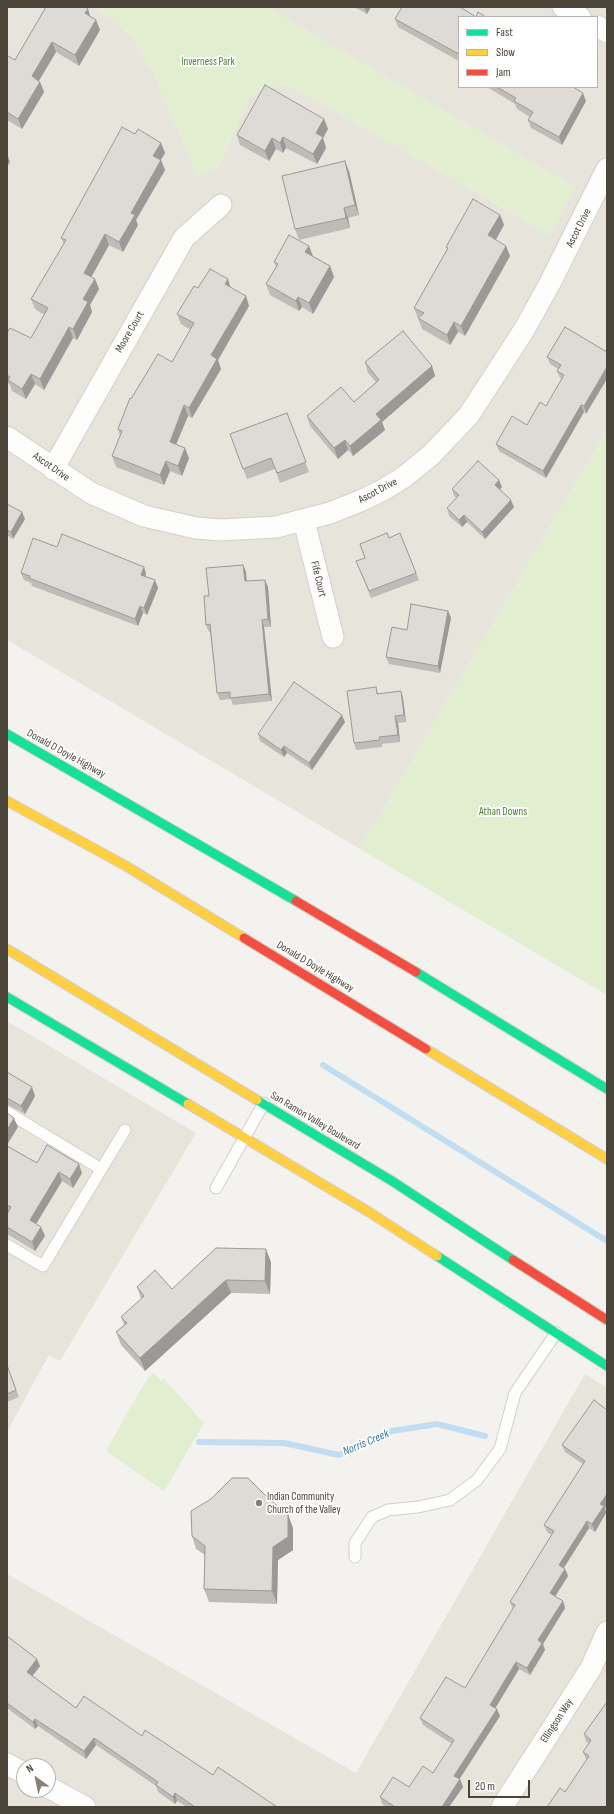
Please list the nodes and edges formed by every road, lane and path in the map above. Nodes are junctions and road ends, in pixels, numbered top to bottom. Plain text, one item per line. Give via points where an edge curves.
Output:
1 (563, 7) edge
2 (578, 16) edge
3 (598, 27) edge
4 (607, 32) edge
5 (607, 170) edge
6 (221, 205) dead end
7 (7, 437) edge
8 (53, 469) junction
9 (304, 521) junction
10 (333, 637) dead end
11 (7, 734) edge
12 (7, 801) edge
13 (7, 949) edge
14 (7, 997) edge
15 (607, 1089) edge
16 (264, 1103) junction
17 (7, 1112) edge
18 (125, 1130) dead end
19 (244, 1137) junction
20 (607, 1159) edge
21 (101, 1168) junction
22 (216, 1188) dead end
23 (7, 1245) edge
24 (607, 1320) edge
25 (556, 1333) junction
26 (607, 1366) edge
27 (355, 1557) dead end
28 (607, 1632) edge
29 (7, 1764) edge
30 (16, 1769) edge
31 (56, 1791) edge
32 (85, 1807) edge
33 (502, 1807) edge

1 - 2 street
3 - 4 street
5 - 9 street, Ascot Drive via 524,330 469,415 431,455 384,490
6 - 8 street, Moore Court via 184,238
7 - 8 street, Ascot Drive
8 - 9 street, Ascot Drive via 91,493 120,507 171,523 221,530 276,527
9 - 10 street, Fife Court
11 - 15 main road, Donald D Doyle Highway via 361,939
12 - 20 main road, Donald D Doyle Highway via 126,866
13 - 16 main road, San Ramon Valley Boulevard
14 - 19 main road
16 - 19 lane
16 - 24 main road, San Ramon Valley Boulevard via 392,1181
17 - 21 lane
18 - 21 lane
19 - 22 lane
19 - 25 main road via 369,1212
21 - 23 lane via 43,1266
25 - 26 main road
25 - 27 lane via 515,1393 500,1449 477,1480 450,1500 388,1510 372,1517 355,1543
28 - 33 street, Ellingson Way via 591,1668
29 - 30 street
31 - 32 street

